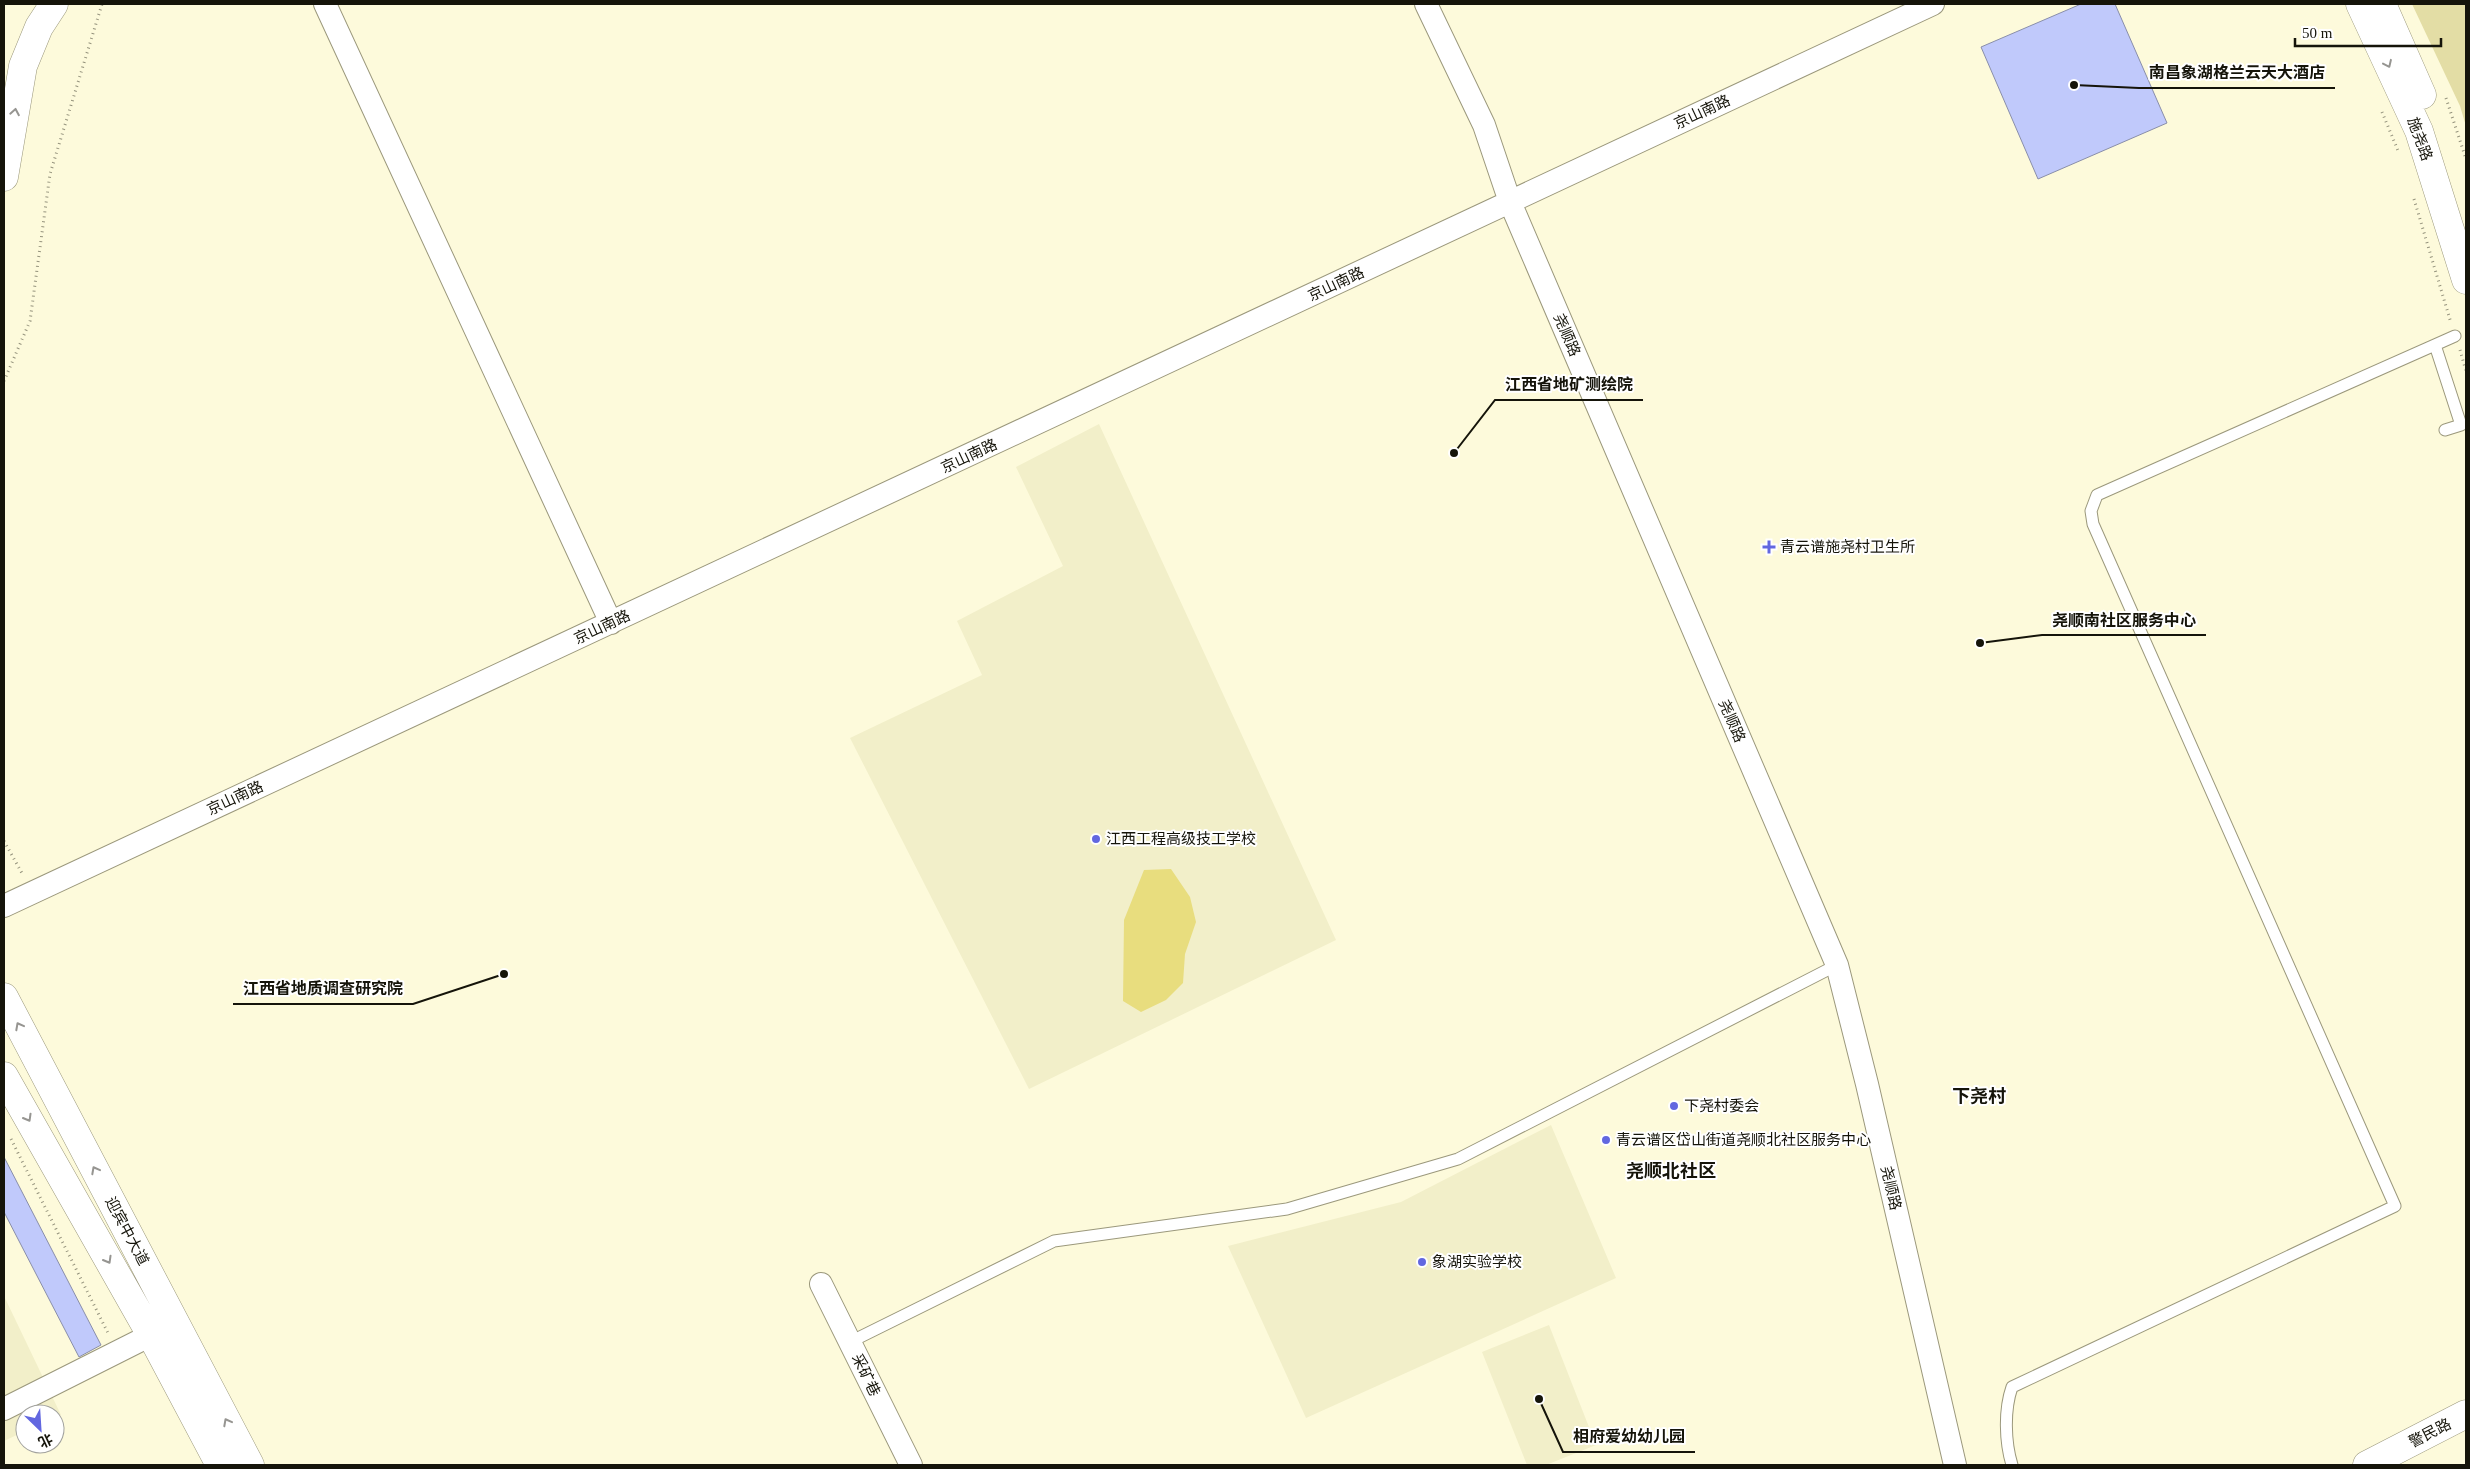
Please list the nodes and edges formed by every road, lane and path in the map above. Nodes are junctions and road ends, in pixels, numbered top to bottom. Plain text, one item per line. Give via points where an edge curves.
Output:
1 (54, 4) edge
2 (102, 4) edge
3 (325, 4) edge
4 (1426, 4) edge
5 (1933, 4) edge
6 (2360, 4) edge
7 (2382, 4) edge
8 (2379, 105) dead end
9 (2401, 157) dead end
10 (4, 177) edge
11 (2412, 193) dead end
12 (1510, 202) junction
13 (2466, 227) edge
14 (2466, 280) edge
15 (2455, 336) junction
16 (2435, 345) junction
17 (2466, 371) edge
18 (4, 381) edge
19 (2445, 430) dead end
20 (611, 623) junction
21 (4, 841) edge
22 (32, 893) junction
23 (4, 906) edge
24 (1837, 965) junction
25 (4, 995) edge
26 (4, 1076) edge
27 (8, 1134) dead end
28 (821, 1284) dead end
29 (151, 1335) junction
30 (850, 1342) junction
31 (118, 1352) junction
32 (4, 1409) edge
33 (2466, 1414) edge
34 (220, 1465) edge
35 (250, 1465) edge
36 (911, 1465) edge
37 (1955, 1465) edge
38 (2012, 1465) edge
39 (2367, 1465) edge

10 -> 1 main road via 23,66 39,27
2 - 18 path via 50,174 30,321
3 - 20 street
4 - 12 street, 尧顺路 via 1484,125
5 - 12 street, 京山南路
6 -> 14 main road, 施尧路 via 2419,131
7 - 13 main road, 施尧路 via 2439,134
8 - 9 path
11 - 15 path
12 - 20 street, 京山南路
12 - 24 street, 尧顺路
15 - 16 lane
15 - 17 path
16 - 19 lane via 2461,425
16 - 38 lane via 2097,495 2091,511 2093,524 2395,1206 2012,1386 2007,1448
20 - 22 street, 京山南路
21 - 22 path
22 - 23 street, 京山南路
24 - 30 lane via 1458,1159 1287,1209 1054,1241
24 - 37 street, 尧顺路
35 -> 25 main road, 迎宾中大道
26 -> 29 main road, 迎宾中大道
27 - 31 path
28 - 30 street, 采矿巷
29 - 31 street
29 - 34 main road, 迎宾中大道
30 - 36 street, 采矿巷
31 - 32 street
33 - 39 main road, 警民路

